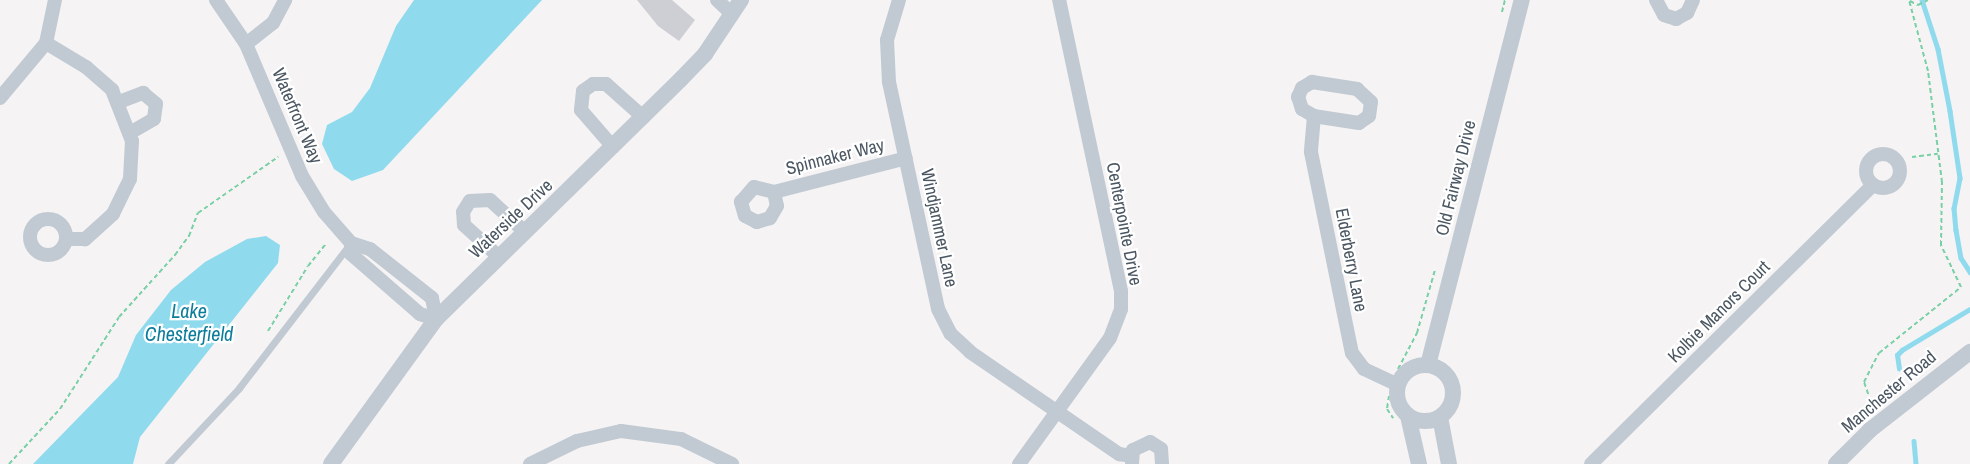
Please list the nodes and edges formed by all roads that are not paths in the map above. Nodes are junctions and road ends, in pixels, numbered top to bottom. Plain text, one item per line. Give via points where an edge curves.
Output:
1 (55, 0) edge
2 (216, 0) edge
3 (285, 0) edge
4 (717, 0) edge
5 (741, 0) edge
6 (899, 0) edge
7 (1059, 0) edge
8 (1522, 0) edge
9 (1656, 0) edge
10 (1693, 0) edge
11 (732, 14) junction
12 (46, 43) junction
13 (246, 44) junction
14 (0, 98) edge
15 (119, 102) junction
16 (1314, 116) junction
17 (643, 117) junction
18 (130, 133) junction
19 (614, 147) junction
20 (906, 158) junction
21 (1873, 186) dead end
22 (774, 192) dead end
23 (525, 232) junction
24 (66, 239) dead end
25 (351, 243) junction
26 (498, 256) junction
27 (436, 319) junction
28 (1970, 352) edge
29 (1428, 365) junction
30 (1398, 385) junction
31 (1056, 411) junction
32 (1408, 416) junction
33 (1440, 417) junction
34 (1131, 460) edge
35 (168, 464) edge
36 (331, 464) edge
37 (530, 464) edge
38 (732, 464) edge
39 (1019, 464) edge
40 (1162, 464) edge
41 (1419, 464) edge
42 (1449, 464) edge
43 (1591, 464) edge
44 (1836, 464) edge

1 - 12 street
2 - 13 street, Waterfront Way
3 - 13 street via 273,23
4 - 11 street
5 - 11 street, Waterside Drive
6 - 20 street, Windjammer Lane via 887,40 887,59
7 - 31 street, Centerpointe Drive via 1121,291 1121,309 1110,338
8 - 29 street, Old Fairway Drive
9 - 10 street via 1664,15 1676,18 1687,13
11 - 17 street, Waterside Drive via 705,54
12 - 14 street
12 - 15 street via 102,79
13 - 25 street, Waterfront Way via 302,176 324,212
15 - 18 street
15 - 18 street via 143,93 156,104 154,119
16 - 16 street via 1359,123 1369,116 1371,102 1357,89 1312,82 1302,88 1298,97 1302,109
16 - 30 street, Elderberry Lane via 1311,152 1348,341 1364,369
17 - 19 street, Waterside Drive
17 - 19 street via 606,84 593,84 583,91 581,110
18 - 24 street via 134,161 123,197 113,214 85,239
19 - 23 street, Waterside Drive
20 - 22 street, Spinnaker Way
20 - 31 street, Windjammer Lane via 938,309 951,334 970,352
21 - 43 street, Kolbie Manors Court
23 - 26 street, Waterside Drive
23 - 26 street via 490,200 470,201 463,212 464,225
25 - 27 street, Waterfront Way via 351,255 420,314
25 - 27 street, Waterfront Way via 370,249 432,298
25 - 35 lane via 239,388
26 - 27 street, Waterside Drive
27 - 36 street, Waterside Drive
28 - 44 street, Manchester Road via 1870,430
29 - 30 street via 1409,370
29 - 33 street via 1444,372 1453,389 1450,405
30 - 32 street via 1397,400
31 - 34 street, Windjammer Lane
31 - 39 street, Centerpointe Drive
32 - 33 street via 1421,422
32 - 41 street
33 - 42 street
34 - 40 street via 1137,445 1150,442 1161,448
37 - 38 street via 578,441 621,431 681,439

